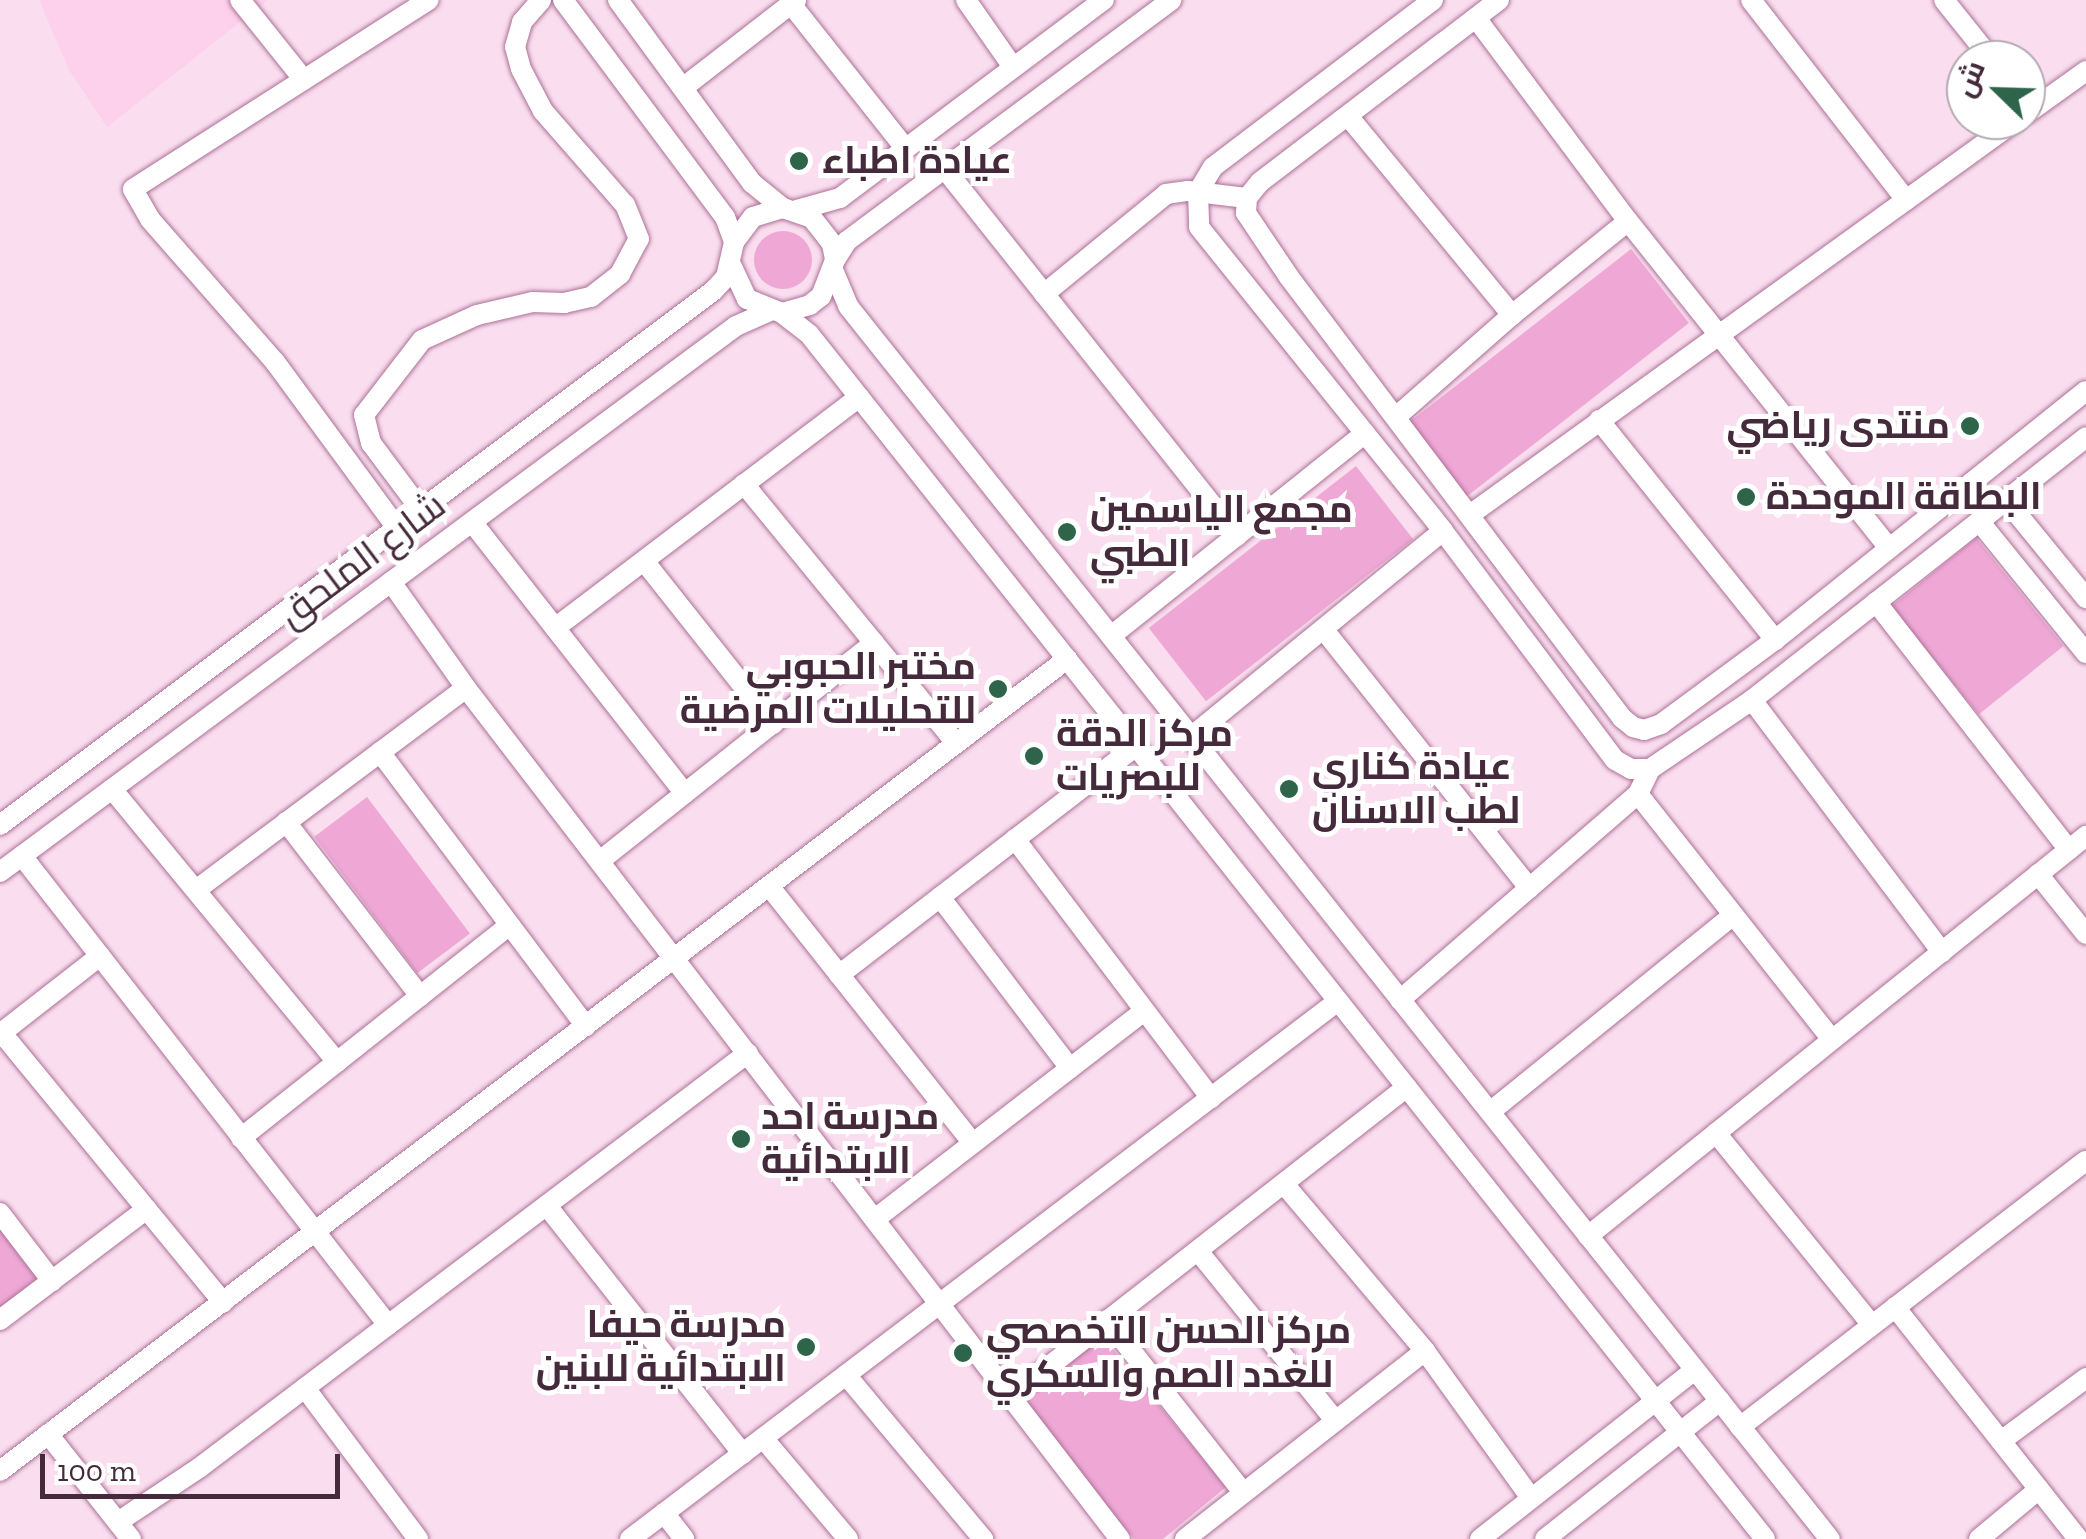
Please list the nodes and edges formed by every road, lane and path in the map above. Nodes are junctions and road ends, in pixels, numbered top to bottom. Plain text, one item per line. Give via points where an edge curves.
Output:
1 (240, 0) edge
2 (429, 0) edge
3 (541, 0) edge
4 (563, 0) edge
5 (618, 0) edge
6 (966, 0) edge
7 (1104, 0) edge
8 (1170, 0) edge
9 (1434, 0) edge
10 (1499, 0) edge
11 (1751, 0) edge
12 (1944, 0) edge
13 (793, 2) edge
14 (1476, 18) junction
15 (1976, 40) edge
16 (1013, 67) junction
17 (2086, 71) edge
18 (304, 80) junction
19 (684, 87) junction
20 (2046, 97) edge
21 (1348, 116) junction
22 (1986, 140) edge
23 (904, 148) junction
24 (944, 170) junction
25 (1198, 192) junction
26 (1246, 198) junction
27 (1906, 200) junction
28 (790, 210) junction
29 (1628, 222) junction
30 (734, 242) junction
31 (730, 265) junction
32 (834, 265) junction
33 (1044, 294) junction
34 (776, 312) junction
35 (1512, 315) junction
36 (1717, 335) junction
37 (2085, 395) edge
38 (859, 397) junction
39 (1396, 417) junction
40 (1599, 420) junction
41 (1365, 434) junction
42 (2086, 437) edge
43 (744, 484) junction
44 (2006, 500) junction
45 (421, 510) junction
46 (1470, 514) junction
47 (1979, 521) junction
48 (472, 522) junction
49 (397, 528) junction
50 (1442, 531) junction
51 (1236, 536) junction
52 (1888, 548) junction
53 (644, 561) junction
54 (391, 582) junction
55 (2086, 598) edge
56 (1876, 602) junction
57 (556, 628) junction
58 (1324, 630) junction
59 (1111, 636) junction
60 (1775, 640) junction
61 (874, 643) junction
62 (2086, 653) edge
63 (1067, 660) junction
64 (466, 688) junction
65 (1752, 700) junction
66 (772, 724) junction
67 (1644, 730) junction
68 (1191, 737) junction
69 (956, 744) junction
70 (1136, 746) junction
71 (380, 752) junction
72 (1650, 769) junction
73 (112, 789) junction
74 (685, 794) junction
75 (1638, 794) junction
76 (286, 822) junction
77 (0, 825) edge
78 (2086, 836) edge
79 (1015, 840) junction
80 (2068, 850) junction
81 (22, 856) junction
82 (601, 860) junction
83 (0, 872) edge
84 (2038, 874) junction
85 (769, 886) junction
86 (1529, 888) junction
87 (196, 890) junction
88 (940, 897) junction
89 (1733, 915) junction
90 (510, 926) junction
91 (2086, 934) edge
92 (1942, 952) junction
93 (100, 956) junction
94 (675, 957) junction
95 (840, 975) junction
96 (420, 996) junction
97 (1400, 1000) junction
98 (1338, 1001) junction
99 (1144, 1011) junction
100 (586, 1026) junction
101 (1, 1033) edge
102 (1832, 1040) junction
103 (748, 1053) junction
104 (337, 1062) junction
105 (1070, 1068) junction
106 (1407, 1088) junction
107 (1211, 1098) junction
108 (1490, 1112) junction
109 (1716, 1133) junction
110 (241, 1138) junction
111 (972, 1142) junction
112 (2086, 1161) edge
113 (1284, 1184) junction
114 (547, 1206) junction
115 (146, 1208) junction
116 (0, 1213) edge
117 (875, 1219) junction
118 (314, 1232) junction
119 (1588, 1236) junction
120 (1198, 1252) junction
121 (52, 1280) junction
122 (223, 1302) junction
123 (940, 1304) junction
124 (1896, 1308) junction
125 (0, 1320) edge
126 (1107, 1320) junction
127 (388, 1325) junction
128 (1872, 1325) junction
129 (1425, 1351) junction
130 (1695, 1370) junction
131 (846, 1375) junction
132 (2086, 1378) edge
133 (305, 1388) junction
134 (1011, 1396) junction
135 (1655, 1400) junction
136 (1720, 1401) junction
137 (1335, 1420) junction
138 (1740, 1427) junction
139 (1680, 1432) junction
140 (48, 1434) junction
141 (764, 1438) junction
142 (2000, 1440) junction
143 (742, 1454) junction
144 (0, 1472) edge
145 (2039, 1489) junction
146 (1243, 1492) junction
147 (1531, 1498) junction
148 (664, 1513) junction
149 (125, 1530) edge
150 (418, 1539) edge
151 (630, 1539) edge
152 (684, 1539) edge
153 (848, 1539) edge
154 (982, 1539) edge
155 (1120, 1539) edge
156 (1185, 1539) edge
157 (1480, 1539) edge
158 (1545, 1539) edge
159 (1765, 1539) edge
160 (1830, 1539) edge
161 (1979, 1539) edge
162 (2078, 1539) edge

1 - 18 street
2 - 18 street
3 - 45 street via 522,22 515,47 521,69 542,111 624,205 639,239 620,274 591,298 478,315 422,340 364,415 371,443
4 - 30 street via 725,217
5 - 19 street
6 - 16 street
7 - 16 street
8 - 24 street
9 - 25 street via 1213,167
10 - 14 street
11 - 27 street
12 - 15 street
13 - 19 street
13 - 23 street
14 - 21 street
14 - 29 street
16 - 23 street
17 - 20 street
18 - 49 street via 133,189 150,219 274,362
19 - 28 street via 752,183
21 - 26 street
21 - 35 street
22 - 27 street
23 - 28 street via 840,198
24 - 32 street via 847,242
24 - 33 street
25 - 26 street
25 - 33 street via 1166,194
25 - 41 street via 1200,228
26 - 39 street via 1248,218 1268,248
27 - 36 street
28 - 30 street via 753,217
28 - 32 street via 824,229
29 - 35 street
29 - 36 street
30 - 31 street
31 - 34 street via 739,289
31 - 45 street, شارع الملحق via 713,291
32 - 34 street via 821,296 796,311
32 - 59 street via 848,306
33 - 51 street
34 - 38 street via 801,325
34 - 48 street, شارع الملحق via 746,318
35 - 39 street
36 - 40 street
36 - 52 street
37 - 52 street
38 - 43 street
38 - 63 street
39 - 46 street
40 - 46 street
40 - 60 street
41 - 50 street
41 - 51 street
42 - 44 street
43 - 53 street
43 - 61 street
44 - 47 street
44 - 55 street
45 - 49 street, شارع الملحق
46 - 67 street via 1622,718
47 - 56 street
47 - 62 street
48 - 54 street, شارع الملحق
48 - 57 street
49 - 77 street, شارع الملحق
50 - 58 street
50 - 72 street via 1615,760 1631,770
51 - 59 street
52 - 60 street
53 - 57 street
53 - 66 street
54 - 64 street
54 - 73 street, شارع الملحق
56 - 65 street
56 - 80 street
57 - 74 street
58 - 68 street
58 - 86 street
59 - 68 street
60 - 67 street
61 - 66 street
61 - 69 street
63 - 69 street
63 - 70 street
64 - 71 street
64 - 82 street
65 - 72 street
65 - 92 street
66 - 74 street
67 - 72 street
68 - 97 street
69 - 85 street
70 - 79 street
70 - 98 street
71 - 76 street
71 - 90 street
72 - 75 street
73 - 81 street, شارع الملحق
73 - 87 street
74 - 82 street
75 - 86 street
75 - 89 street
76 - 87 street
76 - 96 street
78 - 80 street
79 - 88 street
79 - 99 street
80 - 84 street
81 - 83 street, شارع الملحق
81 - 93 street
82 - 94 street
84 - 91 street
84 - 92 street
85 - 94 street
85 - 95 street
86 - 97 street
87 - 104 street
88 - 95 street
88 - 105 street
89 - 102 street
89 - 108 street
90 - 96 street
90 - 100 street
92 - 102 street
93 - 101 street
93 - 110 street
94 - 100 street
94 - 103 street
95 - 111 street
96 - 104 street
97 - 108 street
98 - 106 street
98 - 107 street
99 - 105 street
99 - 107 street
100 - 118 street
101 - 115 street
102 - 109 street
103 - 114 street
103 - 117 street
104 - 110 street
105 - 111 street
106 - 113 street
106 - 135 street
107 - 123 street
108 - 119 street
109 - 119 street
109 - 128 street
110 - 118 street
111 - 117 street
112 - 124 street
113 - 120 street
113 - 129 street
114 - 127 street
114 - 143 street
115 - 121 street
115 - 122 street
116 - 121 street
117 - 123 street
118 - 122 street
118 - 127 street
119 - 130 street
120 - 126 street
120 - 137 street
121 - 125 street
122 - 140 street
123 - 131 street
123 - 134 street
124 - 128 street
124 - 142 street
126 - 134 street
126 - 146 street
127 - 133 street
128 - 138 street
129 - 137 street
129 - 147 street
130 - 135 street
130 - 136 street
131 - 141 street
131 - 154 street
132 - 142 street
133 - 149 street
133 - 150 street
134 - 155 street
135 - 139 street
135 - 147 street
136 - 138 street
136 - 139 street
137 - 146 street
138 - 160 street
139 - 158 street
139 - 159 street
140 - 144 street
140 - 149 street
141 - 143 street
141 - 153 street
142 - 145 street
143 - 148 street
145 - 161 street
145 - 162 street
146 - 156 street
147 - 157 street
148 - 151 street
148 - 152 street

